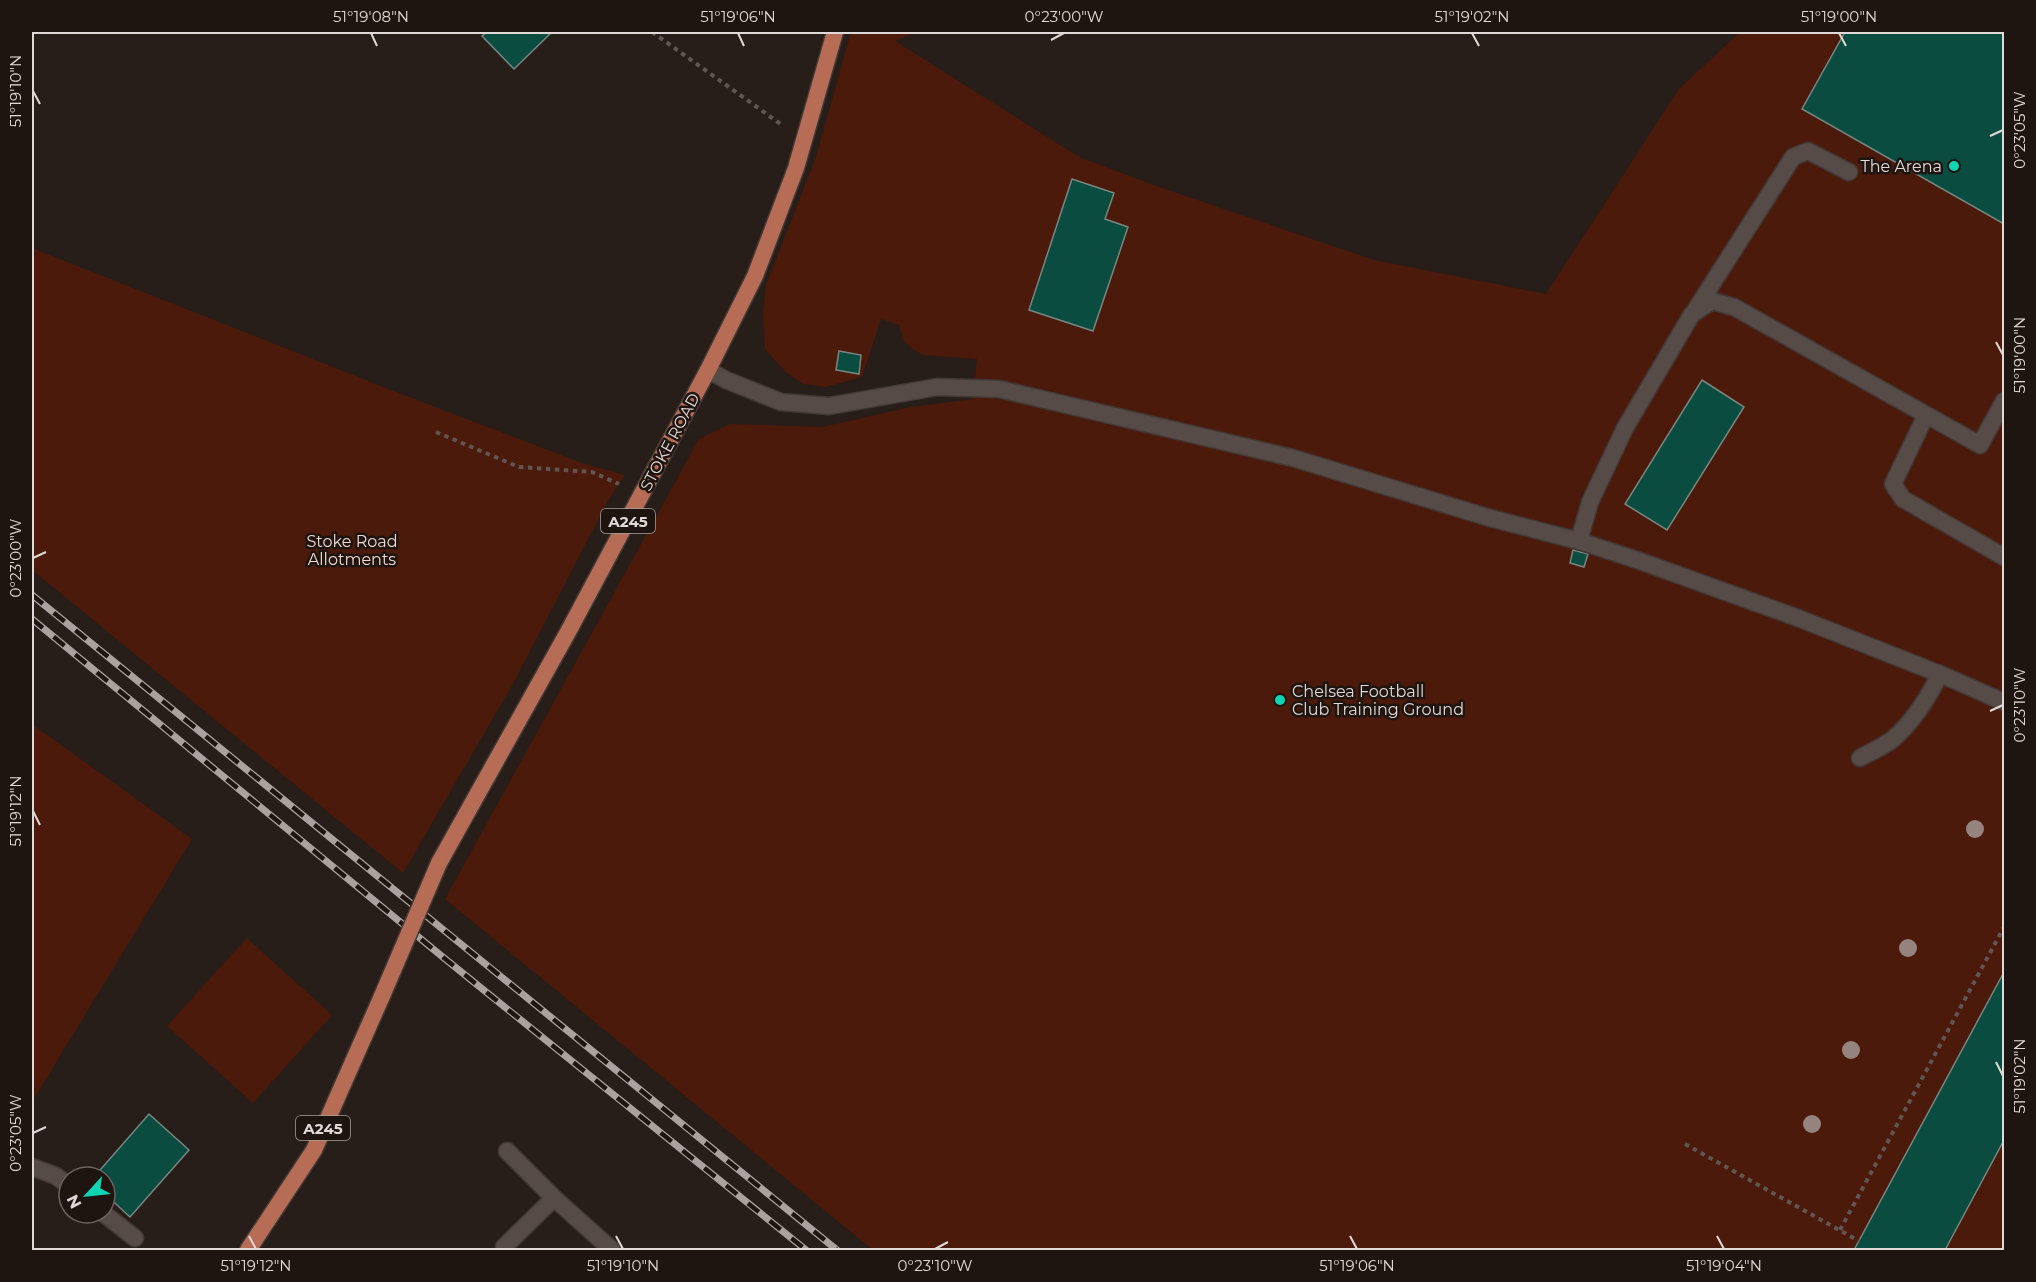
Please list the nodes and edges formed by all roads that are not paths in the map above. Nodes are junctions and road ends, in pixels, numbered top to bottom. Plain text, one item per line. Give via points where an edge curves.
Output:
1 (835, 32) edge
2 (1849, 172) dead end
3 (1692, 315) junction
4 (708, 370) junction
5 (2004, 401) edge
6 (1926, 415) junction
7 (1579, 541) junction
8 (2004, 557) edge
9 (1940, 674) junction
10 (2004, 702) edge
11 (1860, 758) dead end
12 (507, 1151) dead end
13 (32, 1167) edge
14 (57, 1177) edge
15 (554, 1198) junction
16 (117, 1223) edge
17 (135, 1238) dead end
18 (503, 1249) edge
19 (248, 1251) edge
20 (612, 1251) edge

1 - 4 main road, STOKE ROAD / A245 via 796,168 754,276
2 - 3 street via 1808,151 1793,158
3 - 6 street via 1712,301 1734,307
3 - 7 street via 1625,428 1590,502
4 - 7 street via 781,402 829,406 937,387 999,389 1293,458
4 - 19 main road, STOKE ROAD / A245, bridge via 439,863 314,1150
5 - 6 street via 1980,445
6 - 8 street via 1893,484 1903,499
7 - 9 street via 1797,618
9 - 10 street
9 - 11 street via 1915,717 1892,740
12 - 15 street
13 - 14 street
15 - 18 street
15 - 20 street
16 - 17 street

